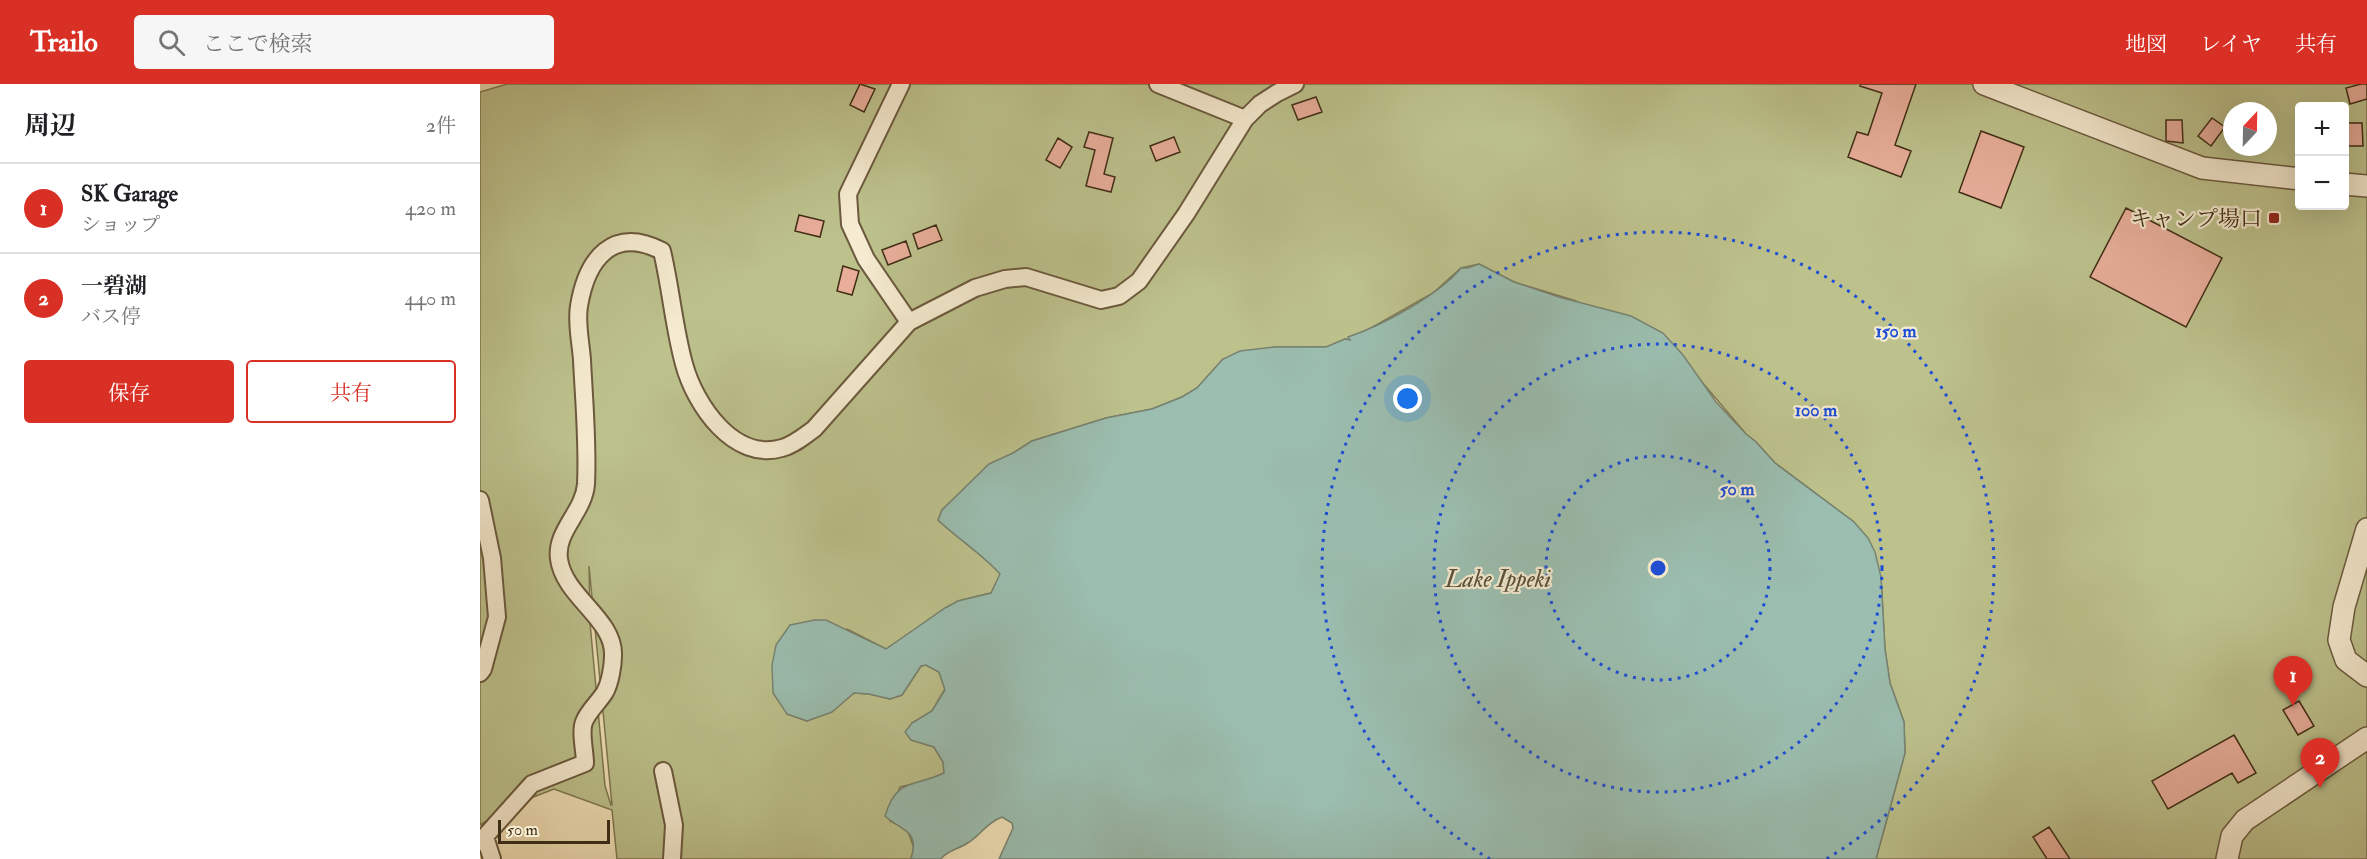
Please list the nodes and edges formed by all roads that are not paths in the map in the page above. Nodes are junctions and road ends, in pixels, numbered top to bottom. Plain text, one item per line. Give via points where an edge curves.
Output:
1 (901, 84) edge
2 (1158, 84) edge
3 (1295, 84) edge
4 (1984, 84) edge
5 (1188, 90) edge
6 (1245, 119) junction
7 (2295, 178) edge
8 (2349, 184) edge
9 (2367, 186) edge
10 (909, 322) junction
11 (480, 500) edge
12 (2367, 529) edge
13 (480, 673) edge
14 (2367, 676) edge
15 (2367, 738) edge
16 (663, 771) dead end
17 (489, 850) edge
18 (672, 859) edge
19 (2227, 859) edge

1 - 10 street via 848,194 850,224 866,259
2 - 5 street
3 - 6 street via 1260,104
4 - 7 street via 2202,168
5 - 6 street
6 - 10 street via 1139,281 1119,296 1101,300 1026,277 1005,279 975,288
8 - 9 street
10 - 17 street via 814,429 782,448 761,451 722,431 702,404 684,366 662,251 632,241 613,245 599,258 586,279 578,308 586,485 582,502 559,544 559,561 574,593 606,629 614,655 606,689 584,723 585,763 532,784
11 - 13 street via 492,558 496,617
12 - 14 street via 2344,607 2339,640 2346,660
15 - 19 street via 2245,820 2232,836
16 - 18 street via 674,825

